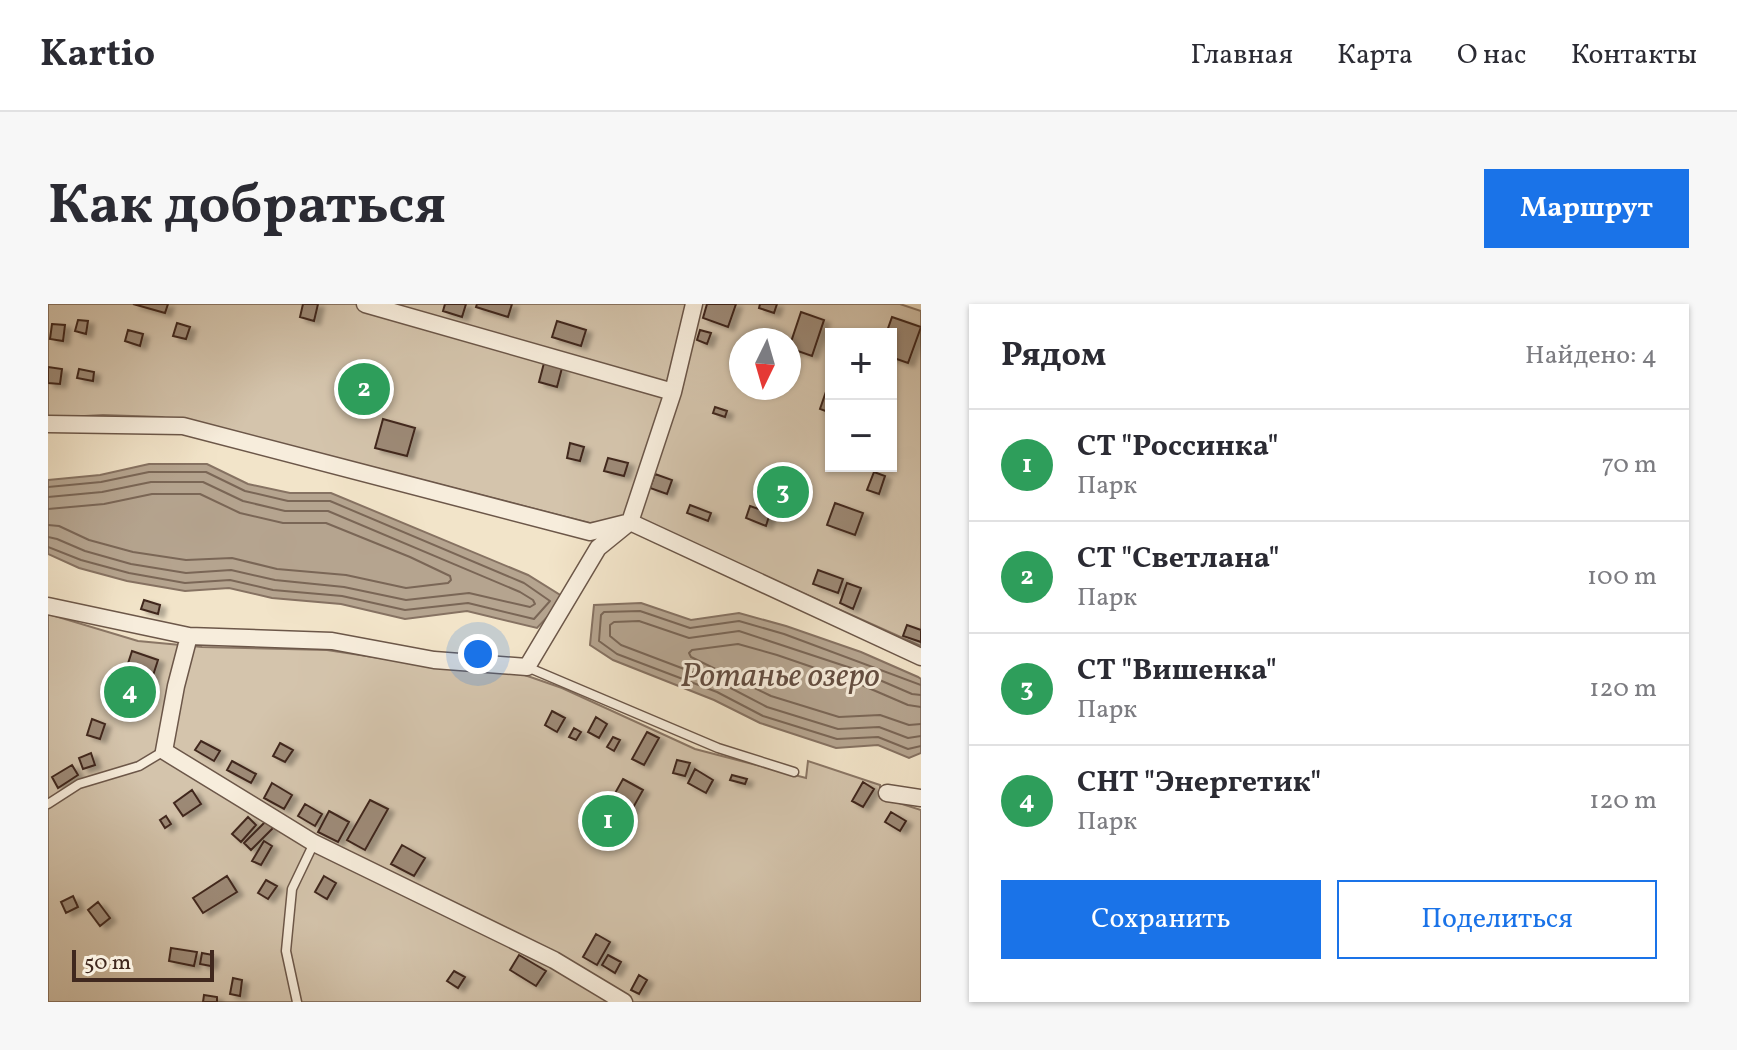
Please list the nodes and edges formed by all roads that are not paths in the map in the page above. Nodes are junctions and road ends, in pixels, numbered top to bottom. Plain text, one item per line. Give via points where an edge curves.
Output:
1 (365, 304) edge
2 (694, 304) edge
3 (673, 392) junction
4 (48, 424) edge
5 (630, 522) junction
6 (48, 606) edge
7 (189, 636) junction
8 (921, 657) edge
9 (527, 667) junction
10 (164, 751) junction
11 (794, 772) dead end
12 (887, 793) dead end
13 (921, 798) edge
14 (48, 804) edge
15 (314, 843) junction
16 (297, 1002) edge
17 (624, 1002) edge

1 - 3 street
2 - 3 street
3 - 5 street
4 - 5 street via 183,426 590,532
5 - 8 street
5 - 9 street via 598,548
6 - 7 street
7 - 9 street via 332,641 434,660
7 - 10 street
9 - 11 lane via 718,748
10 - 14 lane via 139,766 79,784
10 - 15 street
12 - 13 street
15 - 16 lane via 292,889 286,951
15 - 17 street via 554,960

